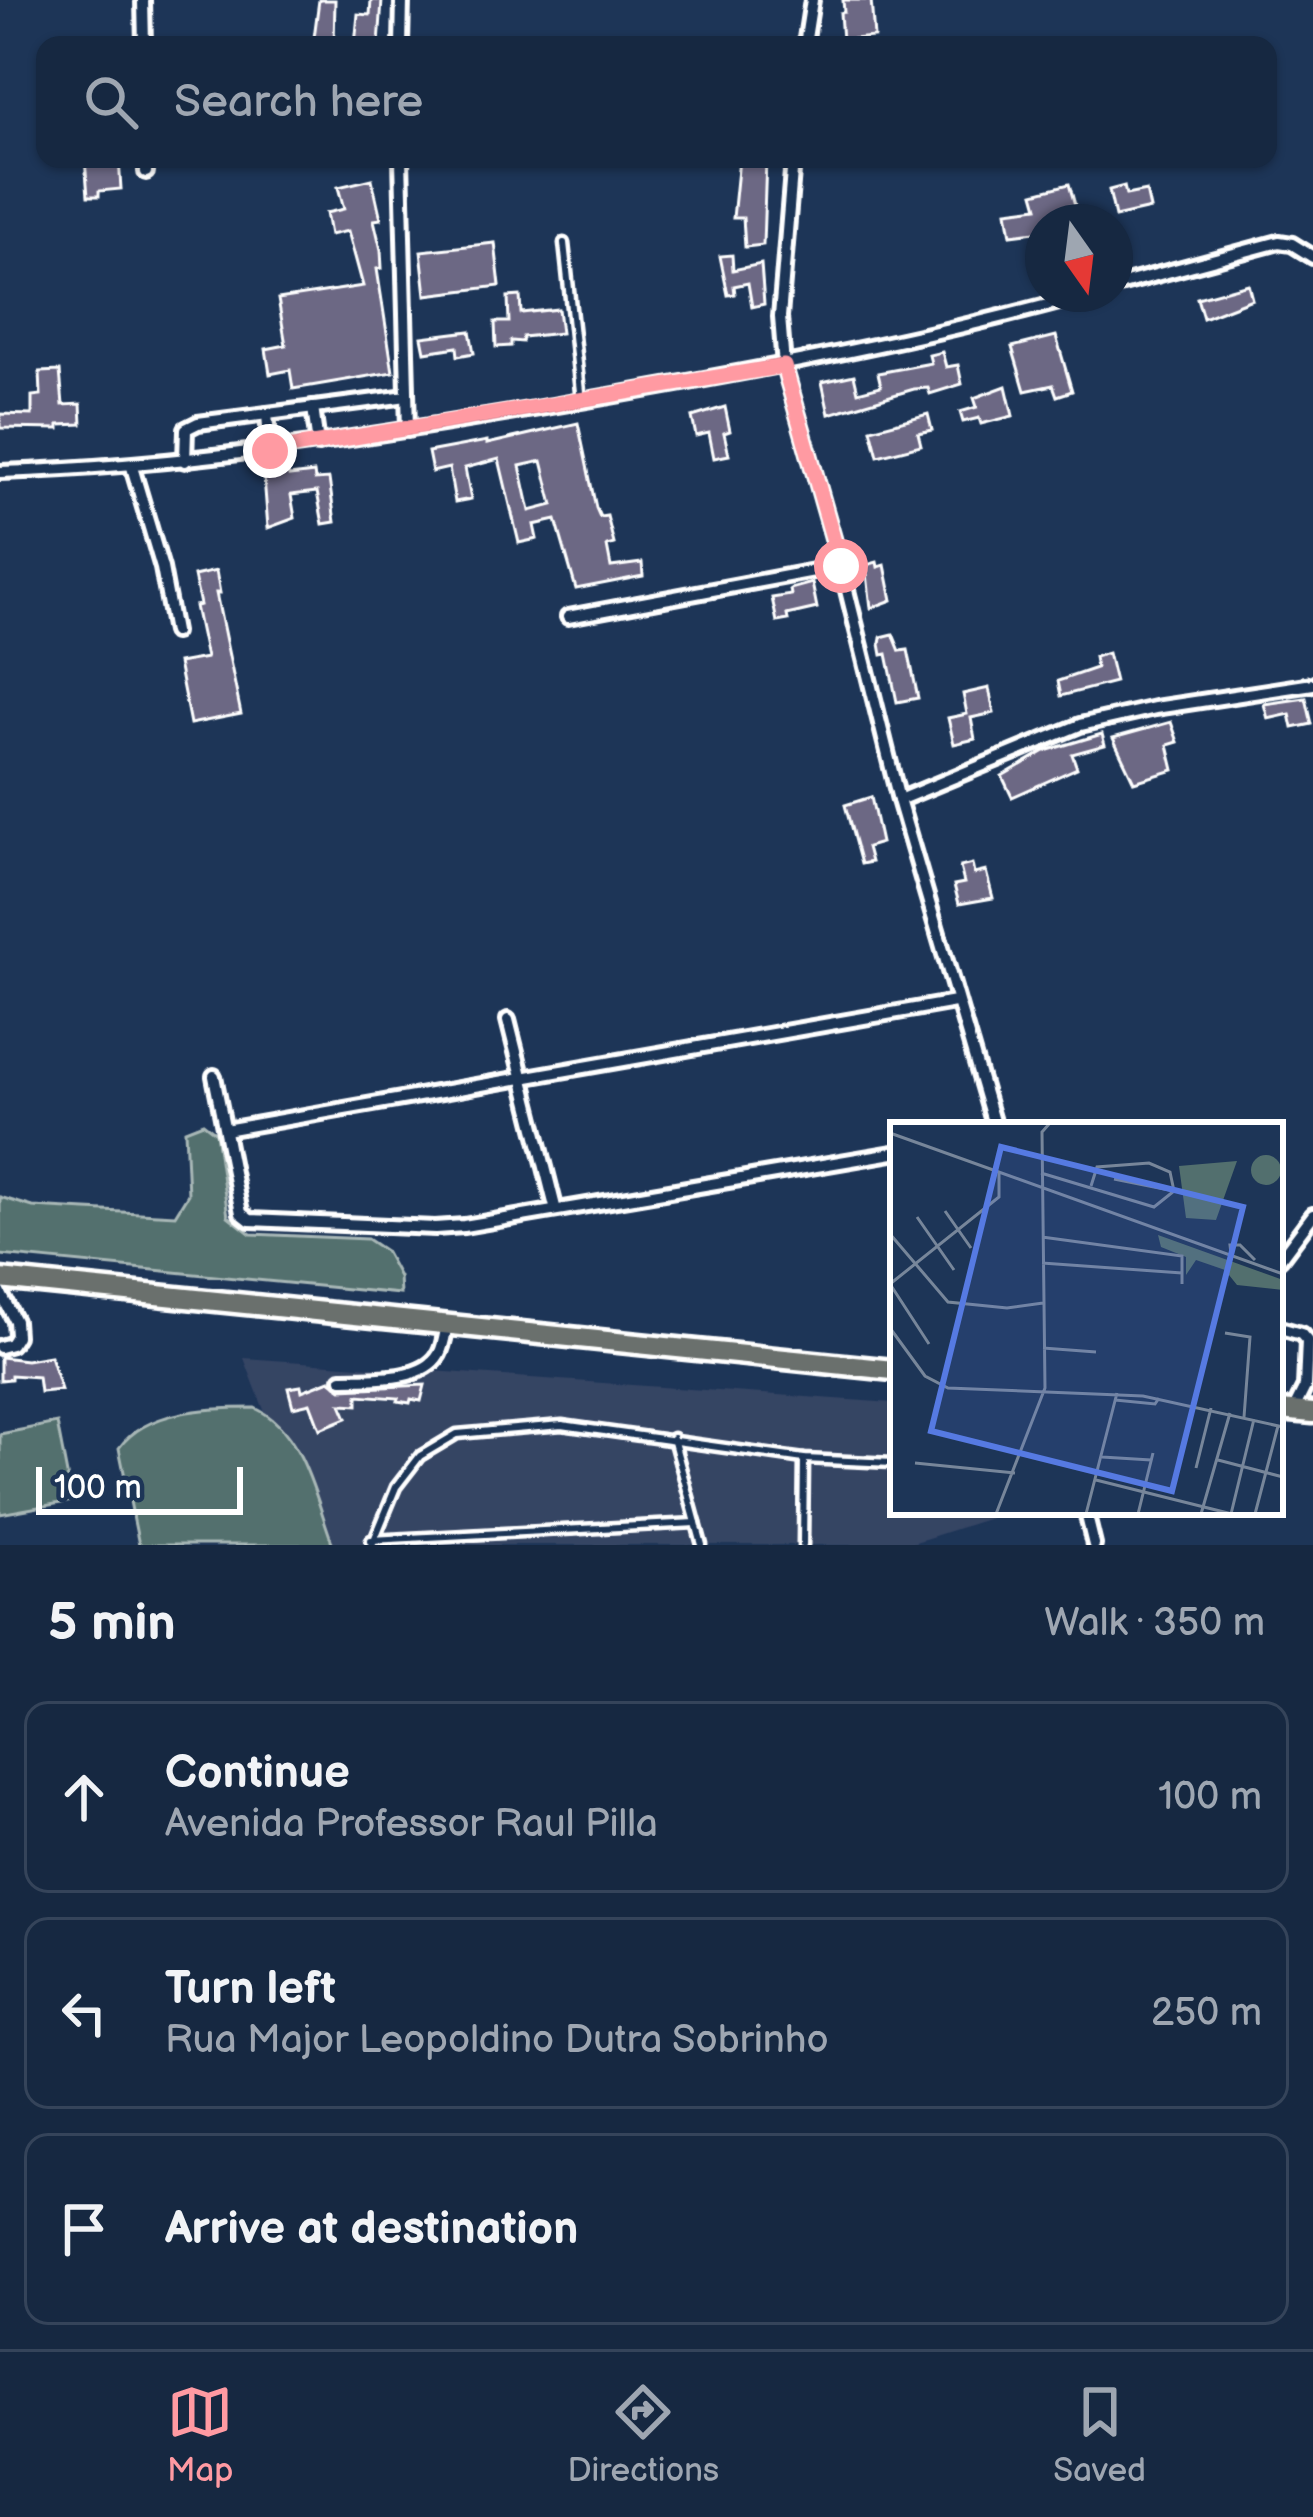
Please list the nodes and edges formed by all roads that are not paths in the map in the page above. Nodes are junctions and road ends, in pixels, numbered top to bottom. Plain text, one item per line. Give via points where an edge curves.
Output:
1 (143, 0) edge
2 (402, 0) edge
3 (812, 0) edge
4 (144, 36) edge
5 (400, 36) edge
6 (806, 36) edge
7 (401, 168) edge
8 (792, 168) edge
9 (564, 243) dead end
10 (1313, 257) edge
11 (1133, 281) edge
12 (1025, 309) edge
13 (784, 366) junction
14 (407, 396) junction
15 (581, 400) junction
16 (314, 408) junction
17 (268, 414) junction
18 (408, 430) junction
19 (318, 444) junction
20 (270, 451) junction
21 (185, 461) junction
22 (132, 467) junction
23 (0, 472) edge
24 (841, 566) junction
25 (568, 617) dead end
26 (174, 632) dead end
27 (1313, 684) edge
28 (899, 800) junction
29 (956, 1002) junction
30 (508, 1020) dead end
31 (214, 1076) dead end
32 (521, 1076) junction
33 (993, 1122) edge
34 (225, 1130) junction
35 (890, 1153) edge
36 (555, 1207) junction
37 (1313, 1216) edge
38 (1283, 1255) edge
39 (0, 1279) edge
40 (0, 1292) edge
41 (447, 1324) junction
42 (1283, 1329) edge
43 (0, 1347) edge
44 (890, 1370) edge
45 (343, 1379) dead end
46 (1295, 1411) edge
47 (673, 1438) junction
48 (804, 1459) junction
49 (890, 1463) edge
50 (1087, 1515) edge
51 (696, 1523) junction
52 (372, 1542) edge
53 (702, 1545) edge
54 (802, 1545) edge
55 (1094, 1545) edge

1 - 4 street
2 - 5 street
3 - 6 street
7 - 14 street
8 - 13 street via 780,317
9 - 15 lane
10 - 11 street via 1292,244 1262,245
12 - 13 street
13 - 15 street
13 - 24 street
14 - 16 street
14 - 18 street
15 - 18 street
16 - 17 street
16 - 19 street
17 - 20 street
17 - 21 street via 191,425
18 - 19 street
19 - 20 street
20 - 21 street
21 - 22 street
22 - 23 street
22 - 26 street
24 - 25 street
24 - 28 street
27 - 28 street via 1080,725
28 - 29 street
29 - 32 street
29 - 33 street
30 - 32 street
31 - 34 street
32 - 34 street
32 - 36 street
34 - 36 street via 241,1214 250,1220 435,1228
35 - 36 street
37 - 38 street
39 - 41 highway
40 - 43 street via 16,1336
41 - 44 highway
41 - 45 street via 433,1361 397,1375
42 - 46 street via 1307,1341
47 - 48 lane
47 - 51 lane
47 - 52 lane via 562,1426 457,1434 420,1456
48 - 49 lane
48 - 54 lane
50 - 55 street
51 - 52 lane
51 - 53 lane

